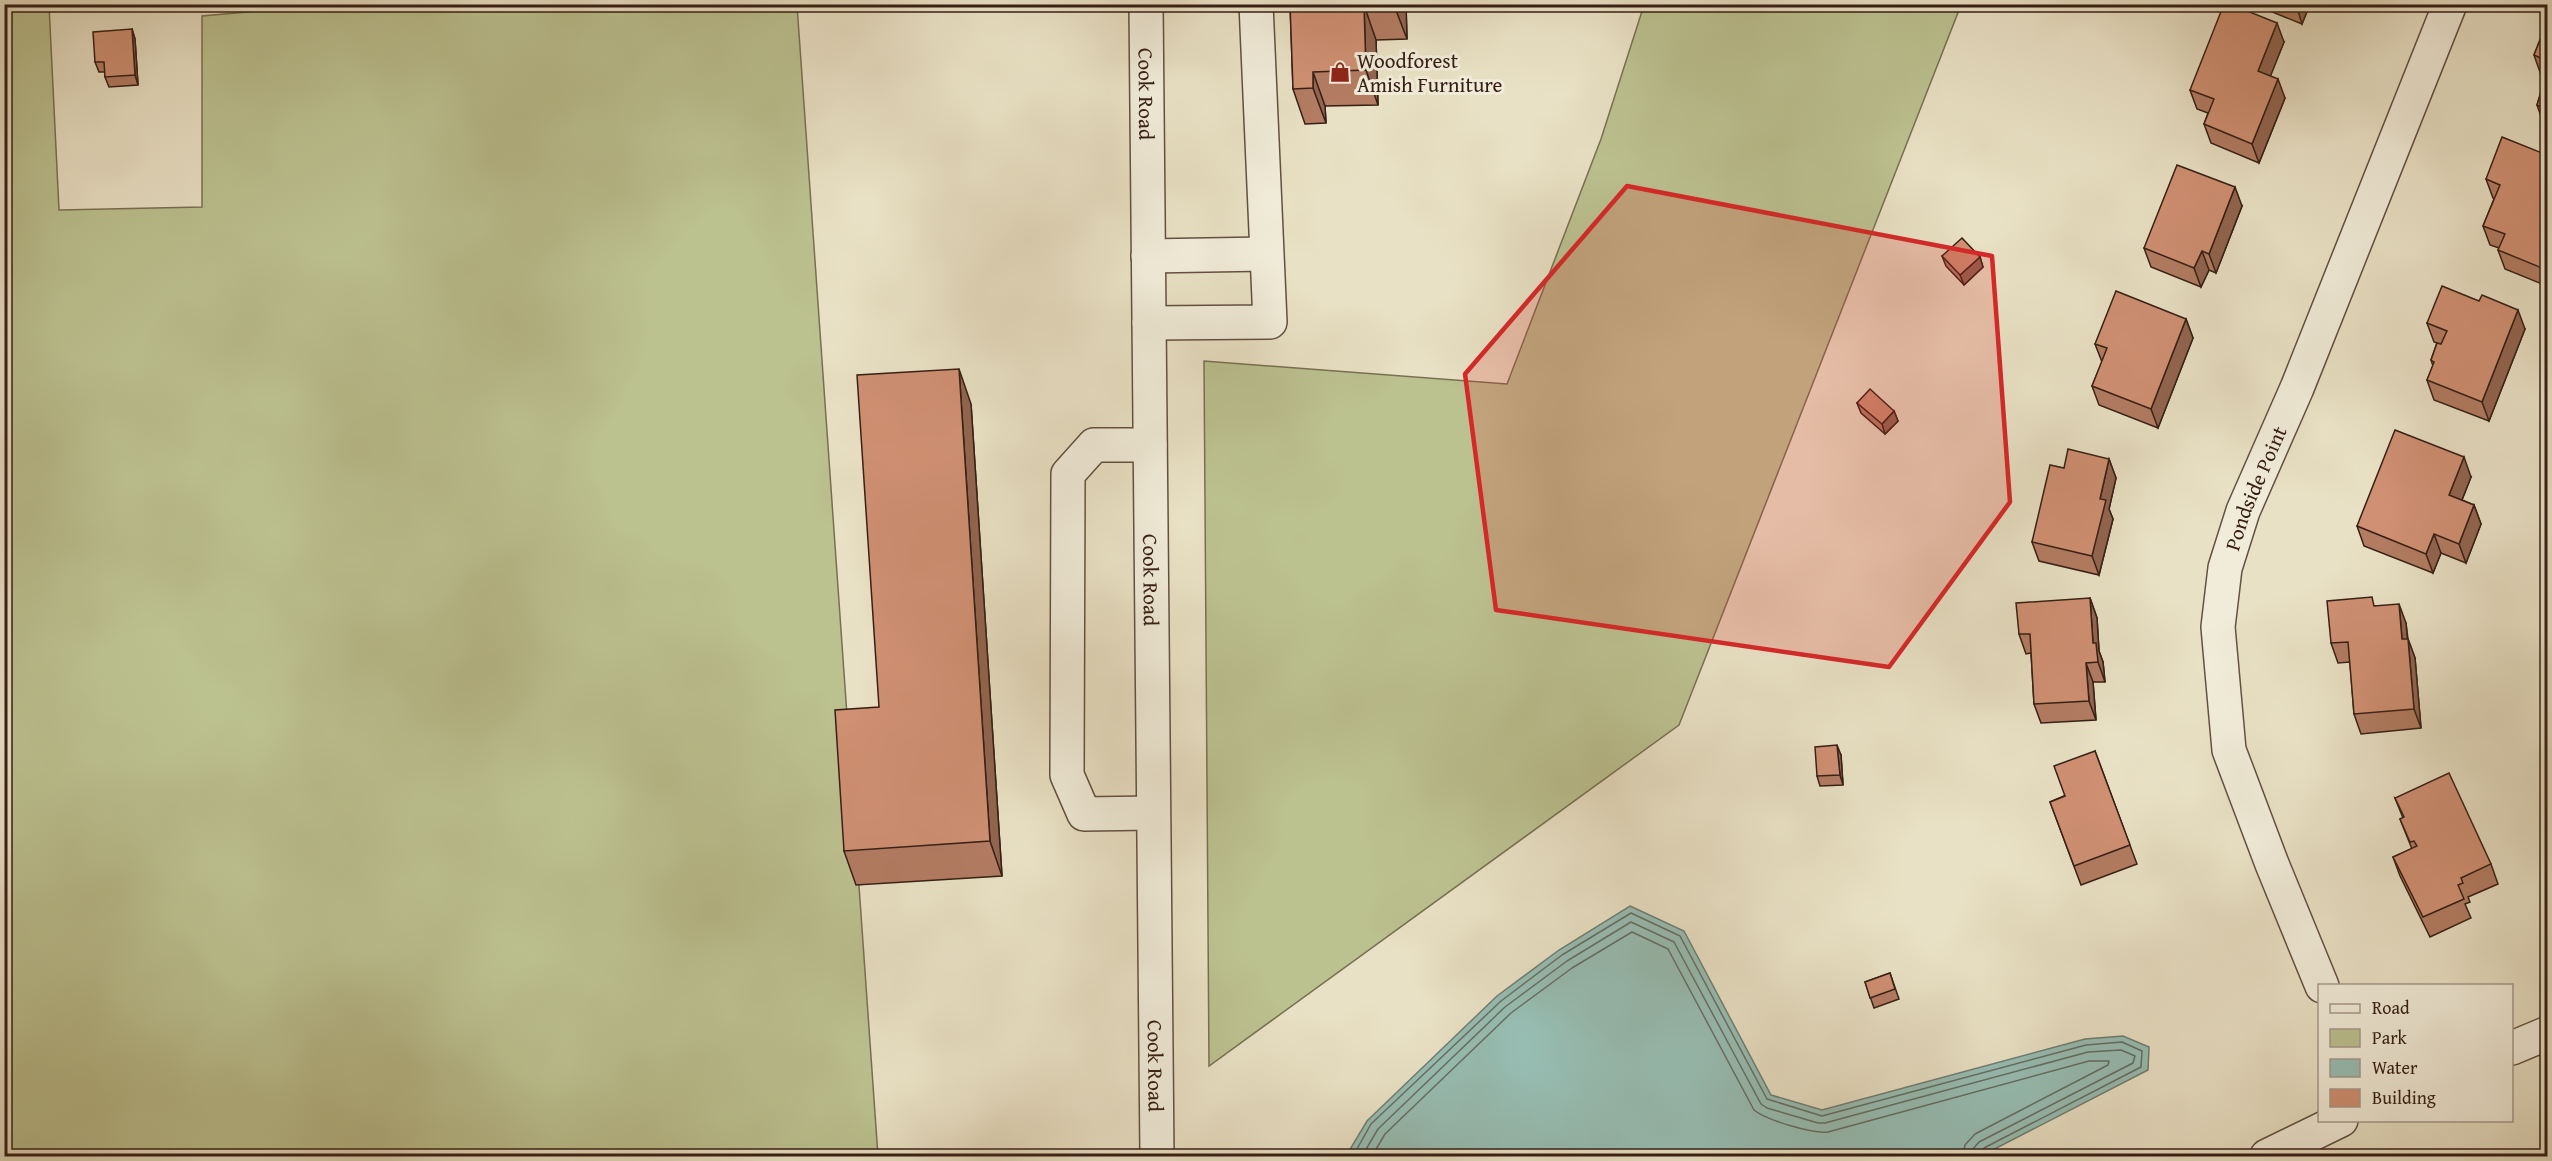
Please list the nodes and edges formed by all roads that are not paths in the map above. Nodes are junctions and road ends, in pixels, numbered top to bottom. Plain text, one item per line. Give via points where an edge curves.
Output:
1 (1146, 4) edge
2 (1256, 4) edge
3 (2450, 4) edge
4 (1266, 254) junction
5 (1148, 256) junction
6 (1149, 323) junction
7 (1150, 446) junction
8 (1153, 813) junction
9 (2321, 984) edge
10 (2547, 1033) edge
11 (2513, 1047) edge
12 (2337, 1122) edge
13 (1157, 1156) edge
14 (2267, 1156) edge

1 - 5 street, Cook Road
2 - 4 street
3 - 9 street, Pondside Point via 2297,388 2243,511 2225,568 2218,627 2229,750
4 - 5 street
4 - 6 street via 1270,322
5 - 6 street, Cook Road
6 - 7 street, Cook Road
7 - 8 street, Cook Road
7 - 8 street via 1094,445 1068,474 1067,775 1084,814
8 - 13 street, Cook Road
10 - 11 street
12 - 14 street

